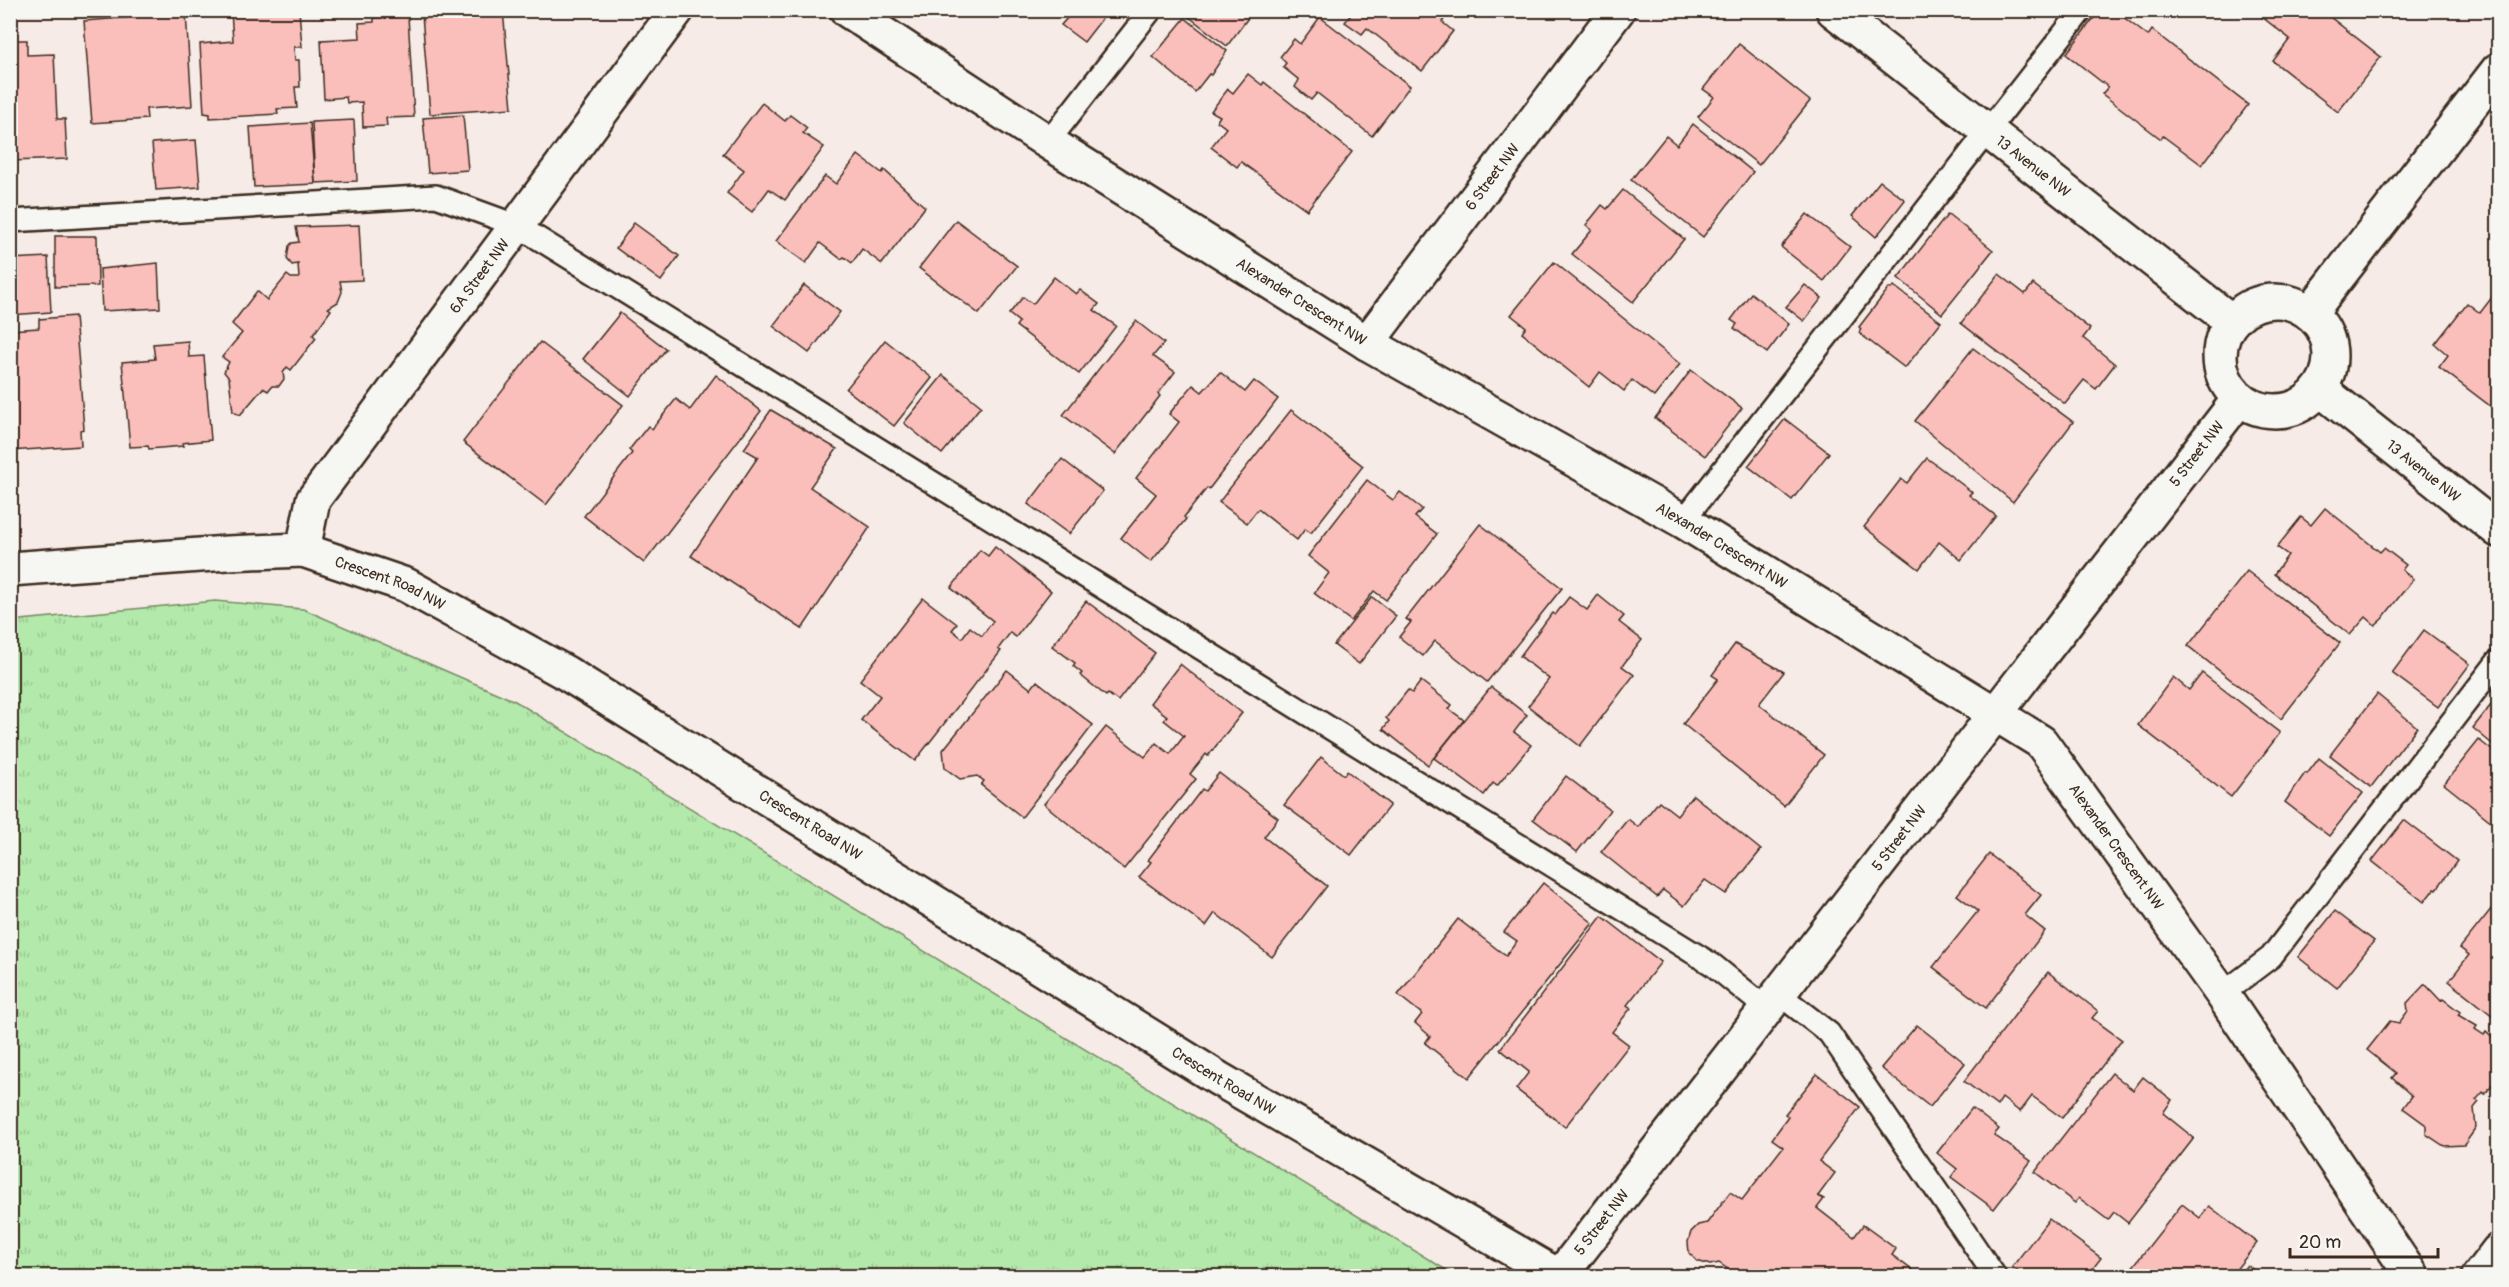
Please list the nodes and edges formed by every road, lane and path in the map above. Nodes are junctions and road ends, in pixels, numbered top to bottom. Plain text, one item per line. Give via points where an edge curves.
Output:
1 (677, 10) edge
2 (847, 10) edge
3 (1151, 10) edge
4 (1618, 10) edge
5 (1833, 10) edge
6 (2082, 10) edge
7 (2499, 70) edge
8 (1989, 132) junction
9 (1048, 142) junction
10 (10, 221) edge
11 (518, 226) junction
12 (2310, 313) junction
13 (2231, 321) junction
14 (1367, 343) junction
15 (2320, 389) junction
16 (2240, 399) junction
17 (1683, 521) junction
18 (2499, 530) edge
19 (303, 550) junction
20 (10, 569) edge
21 (2499, 661) edge
22 (1996, 713) junction
23 (2222, 994) junction
24 (1773, 1001) junction
25 (2499, 1251) edge
26 (1559, 1276) edge
27 (1995, 1276) edge
28 (2412, 1276) edge
29 (2479, 1276) edge

1 - 11 street, 6A Street NW
2 - 9 street, Alexander Crescent NW
3 - 9 lane
4 - 14 street, 6 Street NW
5 - 8 street, 13 Avenue NW
6 - 8 lane
7 - 12 street
8 - 13 street, 13 Avenue NW
8 - 17 lane
9 - 14 street, Alexander Crescent NW
10 - 11 lane via 436,196
11 - 19 street, 6A Street NW via 313,500
11 - 24 lane
12 - 13 street via 2295,304 2260,302
12 - 15 street via 2321,326 2331,357
13 - 16 street via 2219,353 2228,386
14 - 17 street, Alexander Crescent NW
15 - 16 street via 2291,410 2273,412
15 - 18 street, 13 Avenue NW
16 - 22 street, 5 Street NW
17 - 22 street, Alexander Crescent NW
19 - 20 street, Crescent Road NW
19 - 26 street, Crescent Road NW via 406,585 566,674 1219,1079
21 - 23 lane via 2271,957
22 - 23 street, Alexander Crescent NW via 2042,742
22 - 24 street, 5 Street NW
23 - 28 street, Alexander Crescent NW
24 - 26 street, 5 Street NW
24 - 27 lane via 1829,1033
25 - 29 street

